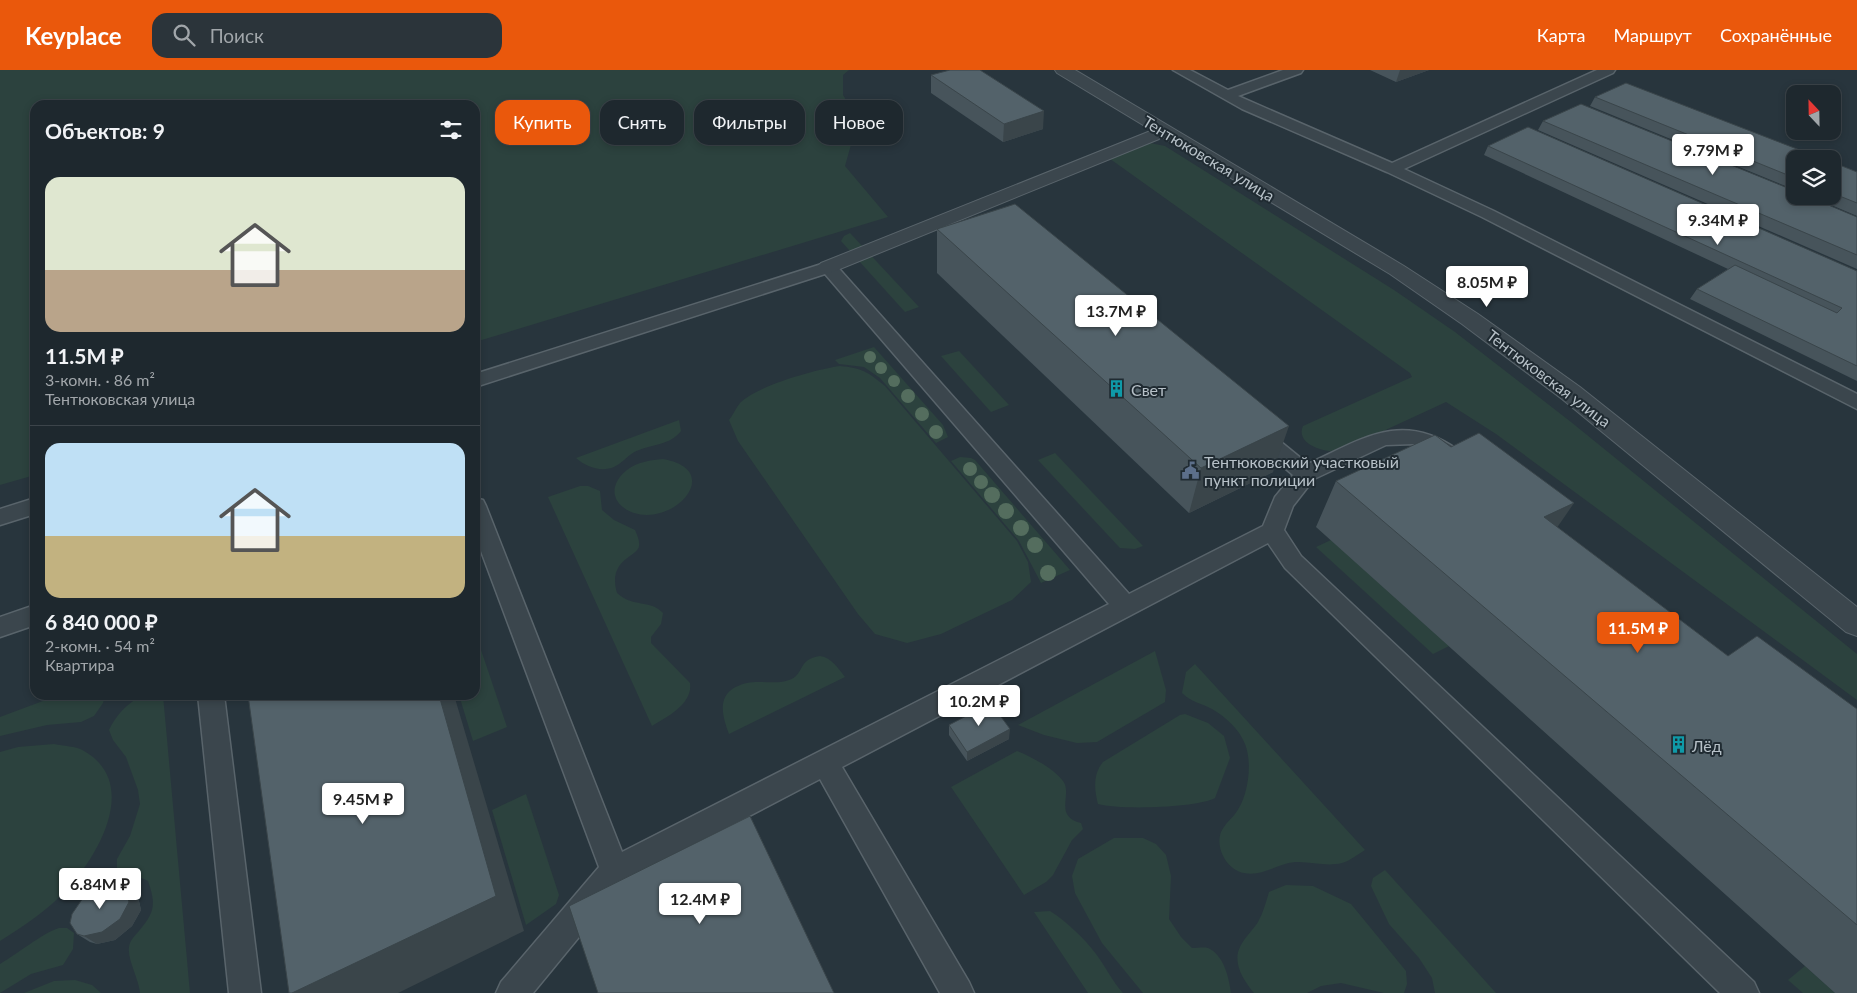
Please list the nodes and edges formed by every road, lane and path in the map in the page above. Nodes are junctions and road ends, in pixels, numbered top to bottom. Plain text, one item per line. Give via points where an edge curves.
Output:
1 (1063, 70) edge
2 (1180, 70) edge
3 (1296, 70) edge
4 (1608, 70) edge
5 (1227, 95) junction
6 (1153, 135) dead end
7 (1392, 169) junction
8 (828, 267) junction
9 (480, 379) edge
10 (1857, 402) edge
11 (1245, 423) edge
12 (1468, 468) edge
13 (1306, 474) junction
14 (30, 508) edge
15 (0, 517) edge
16 (480, 519) edge
17 (1272, 531) junction
18 (1126, 607) junction
19 (30, 617) edge
20 (1857, 624) edge
21 (0, 627) edge
22 (212, 700) edge
23 (826, 763) junction
24 (615, 871) junction
25 (245, 993) edge
26 (512, 993) edge
27 (958, 993) edge
28 (1743, 993) edge

1 - 20 street, Тентюковская улица via 1397,270 1470,319 1571,393
2 - 5 lane
3 - 5 lane
4 - 7 lane
5 - 7 lane
6 - 8 street
7 - 10 lane via 1488,214
8 - 9 lane
8 - 18 lane
11 - 13 lane
12 - 13 lane via 1444,450 1417,437 1383,438
13 - 17 lane via 1283,504
14 - 15 lane
16 - 24 lane
17 - 18 lane
17 - 28 lane via 1300,569
18 - 23 lane
19 - 21 lane
22 - 25 lane
23 - 24 lane
23 - 27 lane
24 - 26 lane

